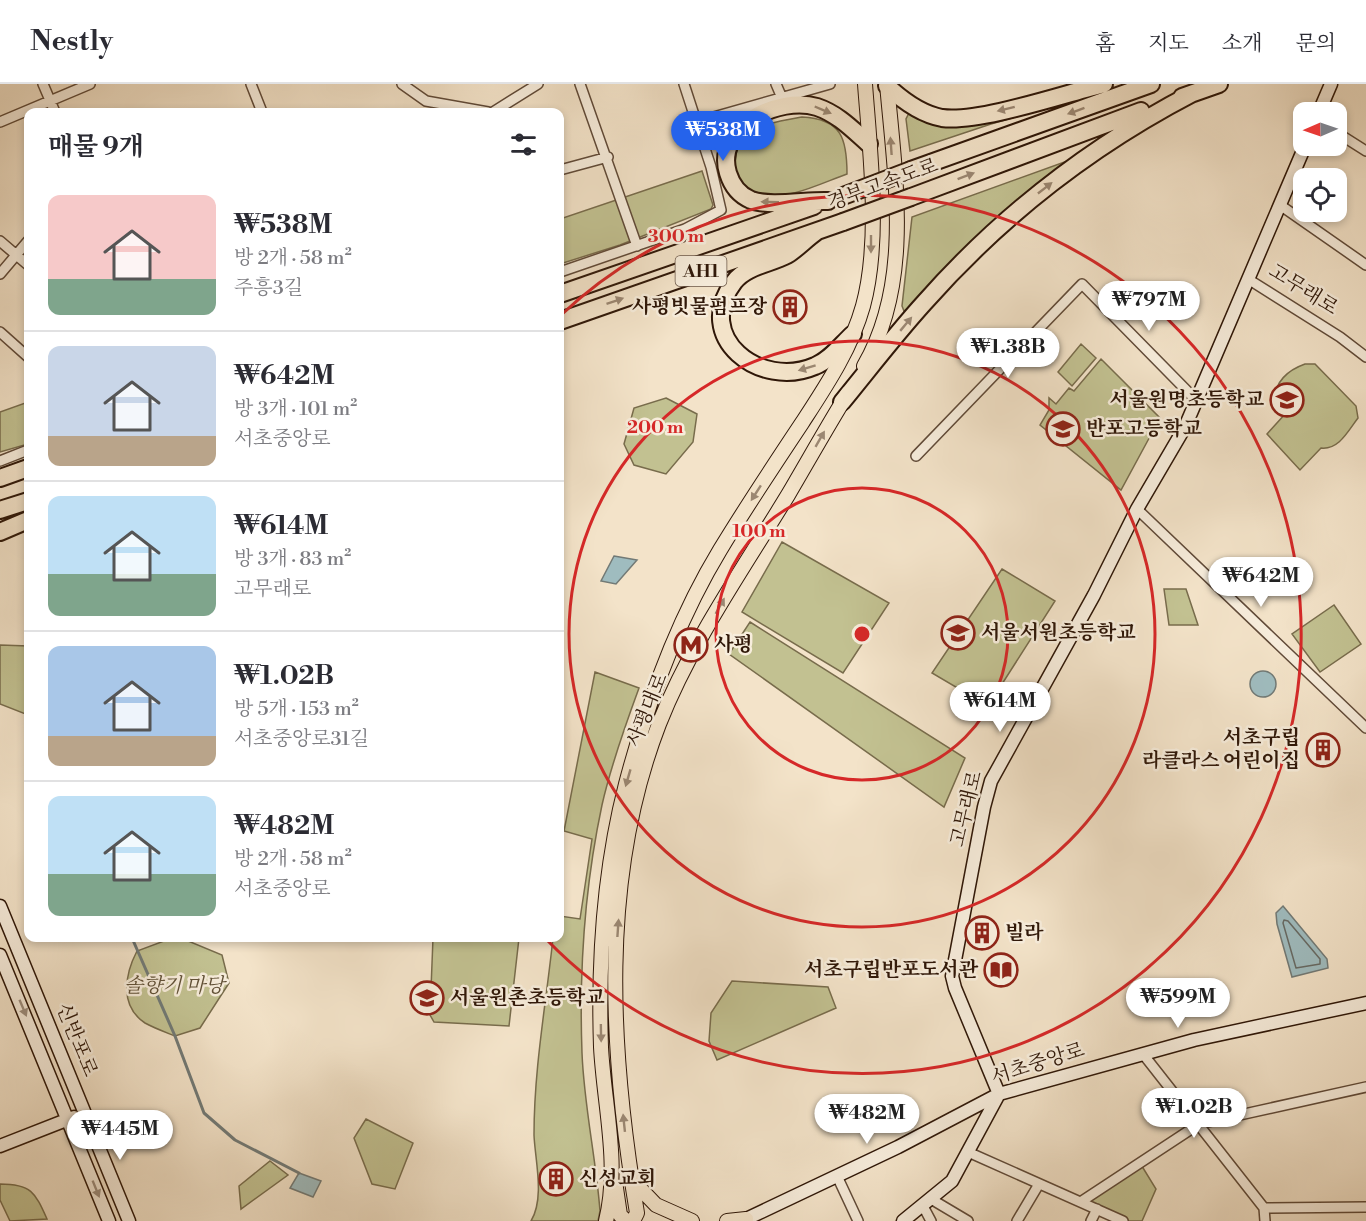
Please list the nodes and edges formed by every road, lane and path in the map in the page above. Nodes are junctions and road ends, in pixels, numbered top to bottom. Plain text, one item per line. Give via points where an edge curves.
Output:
1 (43, 84) edge
2 (90, 84) edge
3 (251, 84) edge
4 (402, 84) edge
5 (538, 84) edge
6 (580, 84) edge
7 (684, 84) edge
8 (776, 84) edge
9 (830, 84) edge
10 (865, 84) edge
11 (1104, 84) edge
12 (1151, 84) edge
13 (1219, 84) edge
14 (1331, 84) edge
15 (887, 85) edge
16 (1193, 93) junction
17 (782, 98) junction
18 (50, 100) junction
19 (1323, 102) edge
20 (32, 108) edge
21 (53, 108) edge
22 (260, 108) edge
23 (465, 108) edge
24 (502, 108) edge
25 (24, 111) edge
26 (0, 122) edge
27 (696, 122) junction
28 (1347, 139) edge
29 (869, 144) junction
30 (1366, 151) edge
31 (1301, 156) edge
32 (608, 157) junction
33 (564, 169) edge
34 (836, 198) junction
35 (1280, 205) junction
36 (816, 232) junction
37 (0, 241) edge
38 (24, 245) edge
39 (637, 246) junction
40 (16, 254) junction
41 (24, 261) edge
42 (1366, 264) edge
43 (564, 271) edge
44 (0, 274) edge
45 (1248, 279) junction
46 (564, 293) edge
47 (564, 320) edge
48 (0, 332) edge
49 (853, 334) junction
50 (24, 353) edge
51 (1366, 357) edge
52 (1197, 400) junction
53 (842, 402) junction
54 (24, 451) edge
55 (24, 452) edge
56 (0, 456) edge
57 (916, 456) dead end
58 (0, 461) edge
59 (24, 469) edge
60 (0, 478) edge
61 (24, 502) edge
62 (1137, 509) junction
63 (0, 510) edge
64 (24, 522) edge
65 (0, 532) edge
66 (1366, 728) edge
67 (0, 906) edge
68 (0, 955) edge
69 (1366, 1003) edge
70 (1143, 1054) junction
71 (1366, 1087) edge
72 (999, 1094) junction
73 (84, 1113) junction
74 (68, 1120) junction
75 (1199, 1124) junction
76 (609, 1133) junction
77 (0, 1146) edge
78 (968, 1152) junction
79 (613, 1168) junction
80 (837, 1176) junction
81 (631, 1177) junction
82 (1039, 1184) junction
83 (927, 1202) junction
84 (1082, 1202) junction
85 (1366, 1207) edge
86 (1264, 1208) junction
87 (1097, 1209) junction
88 (744, 1220) edge
89 (109, 1221) edge
90 (129, 1221) edge
91 (606, 1221) edge
92 (626, 1221) edge
93 (633, 1221) edge
94 (692, 1221) edge
95 (727, 1221) edge
96 (858, 1221) edge
97 (903, 1221) edge
98 (931, 1221) edge
99 (968, 1221) edge
100 (1017, 1221) edge
101 (1091, 1221) edge
102 (1123, 1221) edge
103 (1265, 1221) edge

1 - 18 street
2 - 18 street
3 - 22 street
4 - 23 street via 426,101
5 - 24 street
6 - 32 street
7 - 27 street
8 - 17 street
9 - 17 street
10 - 29 main road
11 -> 15 highway via 995,112 952,118 923,112
12 -> 34 highway, 경부고속도로 / AH1, bridge
13 - 16 highway, 경부고속도로 / AH1
14 - 19 street
53 -> 15 main road, 사평대로 via 879,337 895,276 897,227
36 -> 16 highway, 경부고속도로 / AH1, bridge
53 -> 16 highway via 925,302 1038,192 1126,129
17 - 27 street
18 - 20 street
18 - 21 street
25 - 26 street
27 - 39 street via 721,210 685,229
28 - 30 street
34 -> 29 highway via 766,203 741,194 733,186 727,168 727,150 733,135 750,119 806,106 837,117
29 -> 49 main road via 871,262
31 - 35 street, 고무래로
32 - 33 street
32 - 39 street
34 - 46 highway, 경부고속도로 / AH1
35 - 42 street
35 - 45 street, 고무래로
47 -> 36 highway, 경부고속도로 / AH1
49 -> 36 highway via 816,366 788,372 767,371 753,365 739,355 725,336 722,307 736,279 787,255
37 - 40 street
38 - 40 street
39 - 43 street
40 - 41 street
40 - 44 street
45 - 51 street, 고무래로
45 - 52 street, 고무래로
48 - 50 street
49 -> 76 main road via 833,373 720,551 671,649 626,785 608,880 600,988
52 - 57 street via 1082,284
52 - 62 street, 고무래로
81 -> 53 main road, 사평대로 via 614,1028 615,966 626,854 644,776 659,725 692,657
54 - 56 street
55 - 58 street
59 - 60 highway
61 - 63 highway
62 - 66 street
62 - 72 street, 고무래로 via 1094,595 1001,761 984,807 952,976
64 - 65 highway
67 - 73 street, 신반포로
68 -> 74 street, 신반포로
69 - 70 street, 서초중앙로
70 - 72 street, 서초중앙로
70 - 75 street
71 - 75 street
72 - 78 street
72 - 80 street, 서초중앙로
73 - 74 street
73 - 90 street, 신반포로
74 - 77 street
74 -> 89 street, 신반포로
75 - 84 street
75 - 86 street
76 - 79 main road
76 - 81 main road via 618,1144 623,1174
78 - 82 street
78 - 83 street via 952,1181
79 - 91 main road
79 - 92 main road via 620,1215
80 - 88 street, 서초중앙로
80 - 96 street
81 - 93 main road, 사평대로 via 637,1213
81 - 94 main road via 656,1205
82 - 84 street
82 - 100 street
83 - 97 street
83 - 98 street
83 - 99 street
84 - 87 street
85 - 86 street
86 - 103 street
87 - 101 street
87 - 102 street
88 - 95 main road

